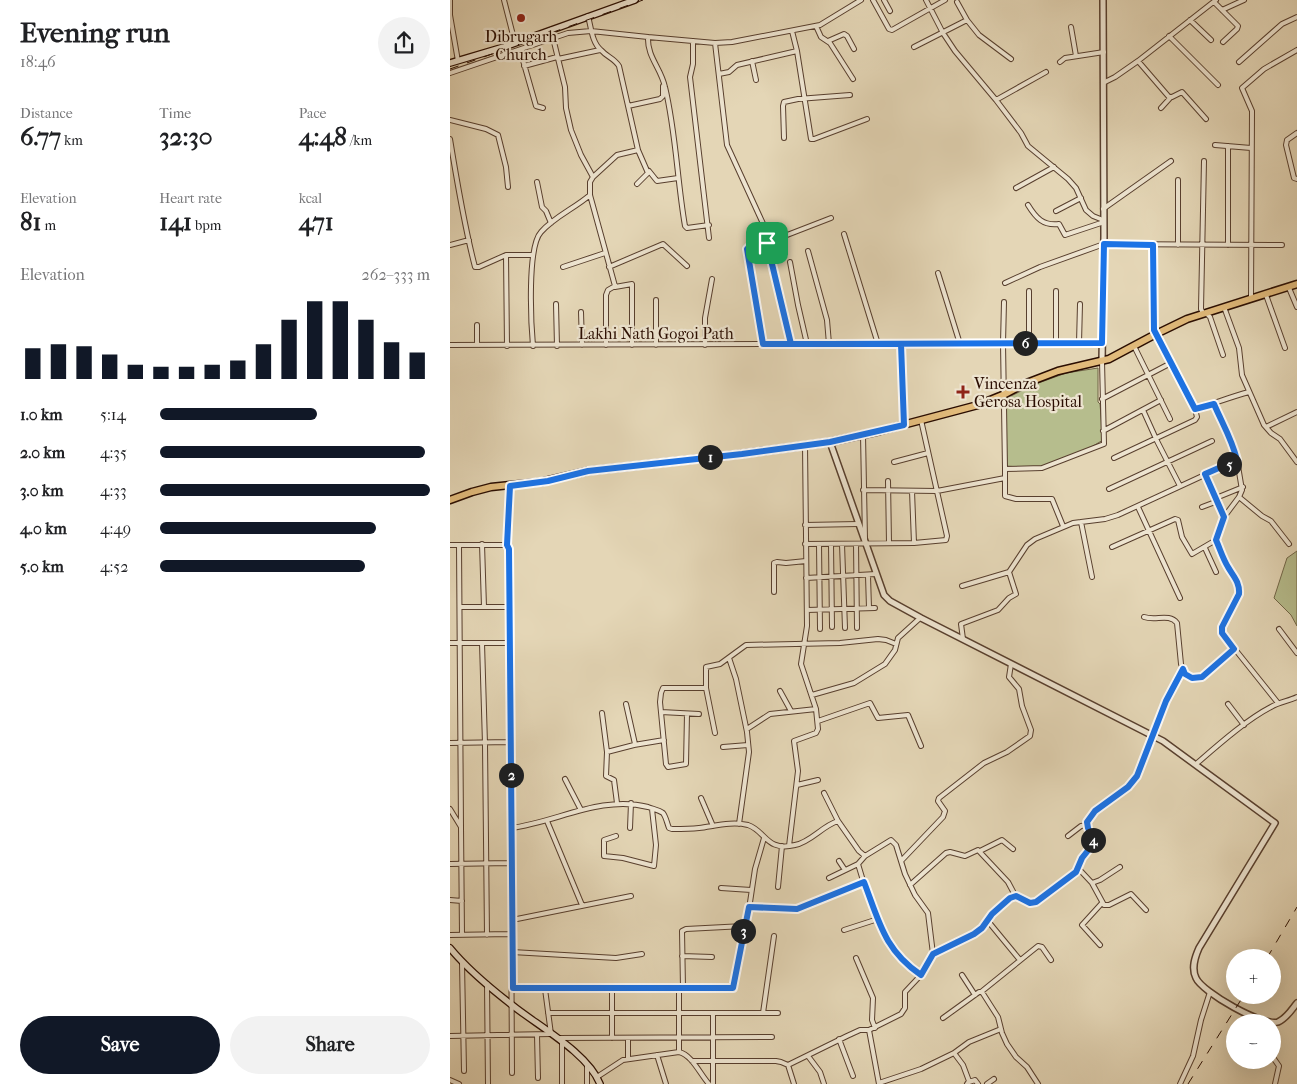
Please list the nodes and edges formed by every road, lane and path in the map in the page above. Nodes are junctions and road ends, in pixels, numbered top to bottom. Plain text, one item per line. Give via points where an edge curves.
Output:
1 (450, 0) edge
2 (504, 0) edge
3 (636, 0) edge
4 (861, 0) edge
5 (872, 0) edge
6 (884, 0) edge
7 (926, 0) edge
8 (945, 0) edge
9 (1103, 0) edge
10 (1244, 0) edge
11 (1215, 1) edge
12 (957, 2) dead end
13 (930, 9) junction
14 (1222, 10) junction
15 (890, 11) dead end
16 (588, 16) junction
17 (1297, 17) edge
18 (968, 20) junction
19 (1190, 20) junction
20 (816, 26) junction
21 (1071, 27) dead end
22 (792, 31) junction
23 (592, 32) junction
24 (943, 33) junction
25 (1169, 36) junction
26 (648, 37) junction
27 (552, 38) junction
28 (1211, 40) dead end
29 (693, 41) junction
30 (828, 41) junction
31 (1223, 42) dead end
32 (515, 43) junction
33 (715, 43) junction
34 (914, 47) dead end
35 (854, 49) dead end
36 (520, 50) junction
37 (600, 50) junction
38 (1297, 50) edge
39 (797, 51) junction
40 (1104, 52) junction
41 (1076, 56) junction
42 (557, 58) junction
43 (1011, 59) dead end
44 (458, 61) junction
45 (752, 61) junction
46 (1138, 61) junction
47 (1060, 62) dead end
48 (1239, 62) dead end
49 (450, 63) edge
50 (524, 66) junction
51 (1046, 72) dead end
52 (450, 73) edge
53 (719, 74) junction
54 (853, 79) dead end
55 (756, 80) dead end
56 (664, 82) junction
57 (1103, 83) junction
58 (1218, 85) dead end
59 (850, 95) dead end
60 (806, 98) junction
61 (1171, 98) junction
62 (996, 100) junction
63 (628, 106) junction
64 (544, 108) dead end
65 (1161, 108) dead end
66 (867, 119) dead end
67 (1206, 119) dead end
68 (450, 120) edge
69 (1297, 133) edge
70 (784, 138) dead end
71 (450, 139) edge
72 (1215, 145) dead end
73 (1228, 146) junction
74 (1251, 148) junction
75 (638, 150) junction
76 (1171, 161) dead end
77 (1204, 161) dead end
78 (1054, 167) junction
79 (648, 170) junction
80 (593, 177) junction
81 (678, 178) junction
82 (1297, 179) edge
83 (1178, 180) dead end
84 (537, 182) dead end
85 (637, 184) dead end
86 (508, 188) dead end
87 (1016, 188) dead end
88 (590, 195) junction
89 (1081, 198) junction
90 (1028, 204) dead end
91 (1103, 209) junction
92 (1056, 211) dead end
93 (831, 218) dead end
94 (1104, 221) junction
95 (551, 223) junction
96 (709, 225) junction
97 (844, 234) dead end
98 (709, 238) dead end
99 (469, 240) junction
100 (769, 242) junction
101 (1104, 244) junction
102 (1203, 244) junction
103 (450, 245) edge
104 (1153, 245) junction
105 (1178, 245) junction
106 (1228, 245) junction
107 (1252, 245) junction
108 (1282, 245) dead end
109 (808, 251) dead end
110 (605, 253) junction
111 (506, 255) junction
112 (532, 255) junction
113 (790, 262) dead end
114 (687, 266) dead end
115 (564, 267) dead end
116 (609, 267) junction
117 (938, 273) dead end
118 (712, 279) dead end
119 (1005, 283) dead end
120 (1297, 284) edge
121 (615, 287) junction
122 (1290, 288) junction
123 (1029, 291) dead end
124 (1056, 291) dead end
125 (1266, 295) junction
126 (1252, 299) junction
127 (656, 300) dead end
128 (1004, 302) dead end
129 (556, 304) dead end
130 (1080, 304) dead end
131 (1224, 307) junction
132 (1297, 307) edge
133 (581, 312) dead end
134 (1204, 313) junction
135 (477, 325) dead end
136 (1156, 334) junction
137 (1003, 343) junction
138 (1029, 343) junction
139 (1056, 343) junction
140 (1079, 343) junction
141 (1102, 343) junction
142 (763, 344) junction
143 (791, 344) junction
144 (807, 344) junction
145 (829, 344) junction
146 (878, 344) junction
147 (901, 344) junction
148 (960, 344) junction
149 (450, 345) edge
150 (477, 345) junction
151 (582, 345) junction
152 (606, 345) junction
153 (632, 345) junction
154 (656, 345) junction
155 (705, 345) junction
156 (507, 346) junction
157 (532, 346) junction
158 (558, 346) junction
159 (1134, 346) junction
160 (1285, 348) dead end
161 (1223, 355) dead end
162 (1102, 361) junction
163 (1171, 363) junction
164 (1148, 374) junction
165 (1249, 392) junction
166 (1005, 394) junction
167 (1102, 399) junction
168 (1161, 400) junction
169 (1214, 404) junction
170 (1195, 409) junction
171 (1143, 410) junction
172 (1297, 412) edge
173 (1170, 419) dead end
174 (921, 420) junction
175 (904, 425) junction
176 (1266, 427) junction
177 (1103, 431) junction
178 (863, 435) junction
179 (1156, 438) junction
180 (1212, 441) dead end
181 (830, 442) junction
182 (805, 445) junction
183 (928, 453) junction
184 (1114, 458) dead end
185 (1237, 460) junction
186 (894, 462) dead end
187 (1168, 462) junction
188 (1297, 462) edge
189 (1005, 469) junction
190 (1205, 474) junction
191 (1005, 478) junction
192 (888, 481) dead end
193 (510, 486) junction
194 (1180, 486) junction
195 (1243, 487) junction
196 (863, 490) junction
197 (888, 490) junction
198 (1109, 490) dead end
199 (912, 491) junction
200 (937, 491) junction
201 (1239, 497) junction
202 (450, 500) edge
203 (1217, 500) junction
204 (1138, 507) junction
205 (1202, 507) dead end
206 (1224, 517) junction
207 (1080, 522) junction
208 (858, 524) junction
209 (805, 525) junction
210 (1063, 526) junction
211 (1150, 531) junction
212 (1216, 540) junction
213 (889, 543) junction
214 (914, 543) junction
215 (482, 544) junction
216 (805, 544) junction
217 (819, 544) junction
218 (831, 544) junction
219 (842, 544) junction
220 (856, 544) junction
221 (866, 544) junction
222 (1289, 544) dead end
223 (450, 545) edge
224 (459, 545) junction
225 (507, 545) junction
226 (1112, 547) dead end
227 (1205, 548) junction
228 (806, 561) junction
229 (1009, 572) junction
230 (1216, 572) dead end
231 (876, 574) junction
232 (856, 576) junction
233 (868, 576) junction
234 (1092, 576) dead end
235 (831, 577) junction
236 (843, 577) junction
237 (806, 578) junction
238 (820, 578) junction
239 (962, 586) dead end
240 (774, 592) dead end
241 (1180, 598) dead end
242 (460, 607) junction
243 (484, 607) junction
244 (509, 607) junction
245 (844, 608) junction
246 (856, 608) junction
247 (869, 608) junction
248 (875, 608) dead end
249 (832, 609) junction
250 (807, 610) junction
251 (821, 610) junction
252 (1144, 617) dead end
253 (920, 618) junction
254 (832, 628) dead end
255 (845, 628) dead end
256 (857, 628) dead end
257 (820, 629) dead end
258 (1279, 629) dead end
259 (963, 639) junction
260 (450, 643) edge
261 (460, 643) junction
262 (482, 643) junction
263 (510, 643) junction
264 (805, 644) junction
265 (896, 644) junction
266 (1234, 649) junction
267 (1297, 653) edge
268 (729, 658) junction
269 (1011, 664) junction
270 (1183, 669) junction
271 (706, 688) junction
272 (780, 691) dead end
273 (812, 696) junction
274 (1297, 697) edge
275 (1278, 703) junction
276 (626, 704) dead end
277 (1228, 704) dead end
278 (816, 709) junction
279 (791, 711) junction
280 (661, 712) junction
281 (602, 713) dead end
282 (687, 714) junction
283 (699, 714) dead end
284 (818, 721) junction
285 (1244, 726) junction
286 (747, 729) junction
287 (714, 733) dead end
288 (1153, 735) junction
289 (664, 740) junction
290 (510, 742) junction
291 (450, 743) edge
292 (461, 743) junction
293 (486, 744) junction
294 (635, 744) junction
295 (748, 745) junction
296 (922, 746) dead end
297 (723, 747) dead end
298 (607, 752) junction
299 (1196, 764) junction
300 (564, 779) dead end
301 (818, 780) dead end
302 (797, 785) junction
303 (824, 793) dead end
304 (701, 798) dead end
305 (617, 803) junction
306 (631, 803) junction
307 (652, 808) junction
308 (450, 809) edge
309 (580, 810) junction
310 (547, 821) junction
311 (838, 821) junction
312 (739, 824) junction
313 (1087, 825) junction
314 (713, 826) junction
315 (461, 827) junction
316 (511, 828) junction
317 (630, 828) dead end
318 (616, 836) dead end
319 (1068, 836) dead end
320 (764, 838) junction
321 (782, 846) junction
322 (789, 846) junction
323 (1013, 848) dead end
324 (980, 851) junction
325 (865, 856) junction
326 (902, 860) junction
327 (512, 862) junction
328 (839, 862) dead end
329 (486, 863) junction
330 (450, 864) edge
331 (462, 864) junction
332 (858, 864) junction
333 (1120, 867) dead end
334 (1078, 868) junction
335 (845, 870) junction
336 (829, 878) dead end
337 (864, 882) junction
338 (1092, 883) junction
339 (910, 885) junction
340 (778, 886) dead end
341 (721, 888) dead end
342 (751, 890) junction
343 (631, 896) dead end
344 (1016, 896) junction
345 (450, 900) edge
346 (462, 901) junction
347 (1102, 903) junction
348 (582, 905) junction
349 (749, 907) junction
350 (1146, 910) dead end
351 (878, 919) junction
352 (512, 920) junction
353 (987, 920) junction
354 (744, 926) junction
355 (844, 930) dead end
356 (512, 934) junction
357 (450, 935) edge
358 (487, 935) junction
359 (462, 936) junction
360 (774, 936) dead end
361 (1100, 945) dead end
362 (450, 948) edge
363 (512, 952) junction
364 (642, 954) dead end
365 (933, 954) junction
366 (682, 956) junction
367 (712, 956) dead end
368 (856, 958) dead end
369 (1020, 960) junction
370 (1051, 960) dead end
371 (462, 962) junction
372 (921, 975) junction
373 (962, 975) dead end
374 (487, 984) junction
375 (513, 988) junction
376 (612, 988) junction
377 (681, 988) junction
378 (545, 989) junction
379 (981, 992) junction
380 (1210, 992) junction
381 (975, 996) junction
382 (1297, 1002) edge
383 (513, 1006) junction
384 (548, 1013) junction
385 (679, 1013) junction
386 (713, 1013) junction
387 (763, 1013) junction
388 (778, 1013) dead end
389 (612, 1014) junction
390 (1247, 1014) edge
391 (943, 1018) dead end
392 (1281, 1020) edge
393 (875, 1028) junction
394 (1001, 1029) junction
395 (868, 1030) junction
396 (488, 1035) junction
397 (537, 1035) junction
398 (450, 1036) edge
399 (463, 1036) junction
400 (513, 1036) junction
401 (554, 1036) junction
402 (679, 1037) junction
403 (713, 1037) junction
404 (772, 1037) dead end
405 (612, 1038) junction
406 (628, 1038) junction
407 (839, 1039) junction
408 (562, 1042) junction
409 (679, 1052) junction
410 (954, 1053) junction
411 (657, 1054) junction
412 (808, 1056) junction
413 (628, 1059) junction
414 (692, 1061) junction
415 (713, 1061) junction
416 (587, 1065) junction
417 (788, 1065) junction
418 (1278, 1069) edge
419 (464, 1071) dead end
420 (512, 1073) dead end
421 (853, 1076) dead end
422 (597, 1077) junction
423 (538, 1078) dead end
424 (994, 1079) dead end
425 (450, 1080) edge
426 (968, 1083) edge
427 (459, 1084) edge
428 (488, 1084) edge
429 (562, 1084) edge
430 (587, 1084) edge
431 (600, 1084) edge
432 (666, 1084) edge
433 (711, 1084) edge
434 (794, 1084) edge
435 (824, 1084) edge
436 (879, 1084) edge
437 (978, 1084) edge
438 (987, 1084) edge
439 (1038, 1084) edge
440 (1180, 1084) edge
441 (1275, 1084) edge

1 - 44 street
2 - 32 street
3 - 16 main road
4 - 20 street
5 - 13 street via 890,30
6 - 15 street
7 - 13 street
8 - 13 street
9 - 40 street
10 - 14 street
11 - 14 street
11 - 19 street
12 - 18 street
13 - 24 street
14 - 31 street via 1238,28
16 - 23 street
16 - 32 main road
17 - 48 street via 1282,24
18 - 24 street
18 - 43 street via 979,35
19 - 25 street
19 - 28 street
20 - 22 street
20 - 30 street
21 - 41 street
22 - 33 street
22 - 39 street
23 - 26 street
23 - 27 street via 575,32
23 - 37 street
24 - 34 street
24 - 62 street
25 - 46 street
25 - 58 street
26 - 29 street
26 - 56 street via 648,51
27 - 36 street
27 - 42 street
29 - 33 street
29 - 96 street via 694,64 690,77
30 - 35 street via 844,34
30 - 54 street
32 - 44 main road
33 - 53 street
36 - 50 street
36 - 52 street
37 - 42 street
37 - 63 street via 616,62
38 - 74 street via 1264,69 1242,88 1252,111
39 - 45 street
39 - 60 street
40 - 41 street
40 - 57 street
41 - 47 street
42 - 50 street
42 - 80 street via 571,130
44 - 49 main road
45 - 53 street
45 - 55 street
46 - 57 street
46 - 61 street
50 - 64 street via 536,106
51 - 62 street
53 - 100 street via 727,145
56 - 63 street via 662,98
56 - 81 street
57 - 91 street
59 - 60 street
60 - 66 street via 812,140
60 - 70 street via 783,103
61 - 65 street
61 - 67 street via 1182,92
62 - 78 street via 1028,146
63 - 75 street
68 - 86 street via 498,135
69 - 82 street via 1287,140 1286,145 1294,178
71 - 99 street
72 - 73 street
73 - 74 street
73 - 106 street
74 - 107 street
75 - 79 street
75 - 80 street via 617,155
76 - 91 street
77 - 102 street
78 - 87 street
78 - 89 street via 1074,185
79 - 81 street via 657,181
79 - 85 street
80 - 88 street
81 - 96 street via 685,227
83 - 105 street
84 - 95 street via 542,208
88 - 95 street
88 - 110 street
89 - 92 street
89 - 94 street via 1086,210
90 - 94 street via 1038,218 1047,224 1059,224 1065,234
91 - 94 street
93 - 100 street
94 - 101 street
95 - 112 street via 539,234
96 - 98 street
97 - 146 street
99 - 103 street
99 - 111 street via 476,268
100 - 142 street via 747,249
100 - 143 street
101 - 104 street
101 - 119 street
101 - 141 street
102 - 105 street
102 - 106 street
102 - 134 street
104 - 105 street
104 - 136 street via 1153,324
106 - 107 street
107 - 108 street
107 - 126 street
109 - 145 street via 827,320
110 - 115 street
110 - 116 street
111 - 112 street
111 - 156 street
112 - 157 street
113 - 144 street
114 - 116 street via 663,244
116 - 121 street
117 - 148 street
118 - 155 street via 705,318
120 - 122 main road
121 - 152 street via 606,295
121 - 153 street via 632,284
122 - 125 main road
122 - 132 street
123 - 138 street
124 - 139 street
125 - 126 main road
125 - 160 street
126 - 131 main road
127 - 154 street
128 - 137 street
129 - 158 street
130 - 140 street
131 - 134 main road
131 - 165 street
133 - 151 street
134 - 136 main road
134 - 161 street via 1210,318
135 - 150 street
136 - 159 main road
136 - 163 street
137 - 138 street, Lakhi Nath Gogoi Path
137 - 148 street, Lakhi Nath Gogoi Path
137 - 166 street
138 - 139 street, Lakhi Nath Gogoi Path
139 - 140 street, Lakhi Nath Gogoi Path
140 - 141 street, Lakhi Nath Gogoi Path
141 - 162 street
142 - 143 street, Lakhi Nath Gogoi Path
142 - 155 street, Lakhi Nath Gogoi Path
143 - 144 street, Lakhi Nath Gogoi Path
144 - 145 street, Lakhi Nath Gogoi Path
145 - 146 street, Lakhi Nath Gogoi Path
146 - 147 street, Lakhi Nath Gogoi Path
147 - 148 street, Lakhi Nath Gogoi Path
147 - 175 street
149 - 150 street, Lakhi Nath Gogoi Path
150 - 156 street, Lakhi Nath Gogoi Path
151 - 152 street, Lakhi Nath Gogoi Path
151 - 158 street, Lakhi Nath Gogoi Path
152 - 153 street, Lakhi Nath Gogoi Path
153 - 154 street, Lakhi Nath Gogoi Path
154 - 155 street, Lakhi Nath Gogoi Path
156 - 157 street, Lakhi Nath Gogoi Path
157 - 158 street, Lakhi Nath Gogoi Path
159 - 162 main road
159 - 164 street
162 - 166 main road via 1050,374
162 - 167 street
163 - 164 street
163 - 170 street
164 - 167 street
164 - 168 street
165 - 169 street
165 - 176 street
166 - 174 main road via 978,405
166 - 189 street
167 - 177 street
168 - 171 street
168 - 173 street
169 - 170 street
169 - 185 street via 1232,440
170 - 179 street via 1195,420
171 - 177 street
171 - 179 street
172 - 176 street
174 - 175 main road
174 - 183 street
175 - 178 main road
176 - 188 street via 1280,439
177 - 189 street via 1104,444 1048,466
178 - 181 main road
178 - 196 street
179 - 184 street
179 - 187 street
180 - 187 street
181 - 182 main road
181 - 208 street
182 - 193 main road via 588,471
182 - 209 street
183 - 186 street
183 - 200 street
185 - 190 street
185 - 195 street
187 - 194 street
187 - 198 street
189 - 191 street
190 - 194 street
190 - 203 street
191 - 200 street
191 - 210 street via 1005,496 1052,499
192 - 197 street
193 - 202 main road via 483,489
193 - 225 street
194 - 204 street
195 - 201 street
195 - 203 street
196 - 197 street
196 - 221 street
197 - 199 street
197 - 213 street
199 - 200 street
199 - 214 street
200 - 214 street via 947,539 944,542
201 - 206 street
201 - 222 street via 1271,521
203 - 205 street
203 - 206 street
204 - 207 street via 1110,517
204 - 211 street
206 - 212 street
207 - 210 street
207 - 234 street
208 - 209 street
208 - 221 street
209 - 216 street
210 - 229 street via 1030,542
211 - 226 street
211 - 227 street via 1177,519 1192,554
211 - 241 street
212 - 227 street
212 - 266 street via 1240,589 1222,627 1222,633
213 - 214 street
213 - 221 street
215 - 224 street
215 - 225 street
215 - 243 street
216 - 217 street
216 - 228 street
217 - 218 street
217 - 238 street
218 - 219 street
218 - 235 street
219 - 220 street
219 - 236 street
220 - 221 street
220 - 232 street
221 - 231 street
223 - 224 street
224 - 242 street
225 - 244 street
227 - 230 street
228 - 237 street
228 - 240 street via 775,562
229 - 239 street
229 - 259 street via 1016,594 998,610 961,624
231 - 233 street
231 - 253 street via 884,595 890,601
232 - 233 street
232 - 236 street
232 - 246 street
233 - 247 street
235 - 236 street
235 - 238 street
235 - 249 street
236 - 245 street
237 - 238 street
237 - 250 street
238 - 251 street
242 - 243 street
242 - 261 street
243 - 244 street
244 - 263 street
245 - 246 street
245 - 249 street
245 - 255 street
246 - 247 street
246 - 256 street
247 - 248 street
249 - 251 street
249 - 254 street
250 - 251 street
250 - 264 street
251 - 257 street
252 - 270 street via 1174,618
253 - 259 street
253 - 265 street via 898,637
258 - 267 street
259 - 269 street
260 - 261 street
261 - 262 street
261 - 292 street
262 - 263 street
262 - 293 street
263 - 290 street
264 - 265 street via 882,640
264 - 268 street via 746,645
264 - 273 street via 800,664
265 - 273 street via 887,662 863,678
266 - 270 street via 1202,677 1192,678
266 - 275 street
268 - 271 street via 706,667
268 - 286 street
269 - 288 street
269 - 326 street via 1009,677 1018,690 1030,736 982,764 939,798 945,812 943,817
270 - 288 street
271 - 280 street via 663,688 660,693
271 - 287 street
272 - 279 street
273 - 278 street
274 - 275 street
275 - 285 street
276 - 294 street
277 - 285 street
278 - 279 street
278 - 284 street
279 - 286 street via 770,714
280 - 282 street
280 - 289 street
281 - 298 street
282 - 283 street
282 - 289 street via 686,765 666,766
284 - 296 street via 870,703 878,718 908,715
284 - 302 street via 816,733 794,741
285 - 299 street
286 - 295 street
288 - 299 street
288 - 313 street via 1137,776 1128,787 1095,811
289 - 294 street
290 - 293 street
290 - 316 street
291 - 292 street
292 - 293 street
292 - 315 street
293 - 329 street
294 - 298 street
295 - 297 street
295 - 312 street
298 - 305 street via 606,776 614,780
299 - 380 street via 1275,823 1199,948 1195,977
300 - 309 street
301 - 302 street
302 - 322 street
303 - 311 street
304 - 314 street
305 - 306 street
305 - 309 street
306 - 307 street
306 - 317 street
307 - 314 street via 662,812 672,828
307 - 318 street via 656,845 654,866 604,856 604,840
308 - 315 street
309 - 310 street
310 - 316 street
310 - 348 street
311 - 322 street
311 - 325 street
312 - 314 street
312 - 320 street via 753,827
313 - 319 street
313 - 334 street via 1094,843
315 - 331 street
316 - 327 street
320 - 321 street
320 - 342 street
321 - 322 street
321 - 340 street
323 - 324 street via 1002,840
324 - 339 street via 965,856 946,853
324 - 344 street
325 - 326 street via 891,840
325 - 332 street
326 - 339 street
327 - 329 street
327 - 352 street
328 - 335 street
329 - 331 street
329 - 358 street
330 - 331 street
331 - 346 street
332 - 335 street
332 - 337 street
333 - 338 street
334 - 338 street
334 - 344 street via 1036,902 1030,903
335 - 336 street
337 - 349 street via 797,909
337 - 351 street
338 - 347 street
339 - 365 street via 928,913
341 - 342 street
342 - 349 street
343 - 348 street
344 - 353 street
345 - 346 street
346 - 359 street
347 - 350 street via 1109,905 1131,894
347 - 361 street via 1082,925
348 - 352 street
349 - 354 street
351 - 355 street
351 - 372 street via 892,949 908,967
352 - 356 street
353 - 365 street via 974,934
353 - 369 street
354 - 366 street via 684,930 681,934
354 - 377 street via 733,988
356 - 358 street
356 - 363 street
357 - 359 street
358 - 359 street
360 - 387 street
362 - 371 main road
363 - 364 street via 608,958
363 - 375 street
365 - 372 street
366 - 367 street
366 - 377 street
368 - 393 street via 873,998
369 - 370 street via 1038,946
369 - 379 street
371 - 374 main road
371 - 399 street
372 - 393 street via 905,992 904,1011
373 - 381 street
374 - 383 main road
374 - 396 street
375 - 378 street
375 - 383 street
376 - 377 street
376 - 378 street
376 - 389 street
377 - 385 street
378 - 384 street
379 - 381 street
379 - 394 street via 998,1017
380 - 390 street
380 - 440 street via 1193,1056
381 - 391 street
382 - 392 street
383 - 400 street
383 - 401 main road
384 - 389 street
384 - 401 street
385 - 386 street
385 - 389 street
385 - 402 street
386 - 387 street
386 - 403 street
387 - 388 street
389 - 405 street
393 - 395 street
394 - 410 street via 968,1042
394 - 439 street via 1014,1055
395 - 407 street
395 - 436 street
396 - 399 street
396 - 400 street
396 - 428 street
397 - 400 street
397 - 401 street
397 - 423 street
398 - 399 street
399 - 419 street
400 - 420 street
401 - 405 street
401 - 408 main road
402 - 403 street
402 - 406 street
402 - 409 street
403 - 404 street
403 - 415 street
405 - 406 street
406 - 413 street
407 - 412 street
407 - 421 street
408 - 416 main road
408 - 429 street
409 - 411 street
409 - 414 street
410 - 426 street via 963,1065
410 - 436 street
411 - 413 street
411 - 432 street
412 - 417 street
412 - 435 street
413 - 422 street
414 - 415 street
414 - 433 street
415 - 417 street via 776,1061
415 - 433 street
416 - 422 main road
416 - 430 street
417 - 434 street
418 - 441 street
422 - 431 main road
424 - 438 street
425 - 427 street
426 - 437 street via 975,1080

